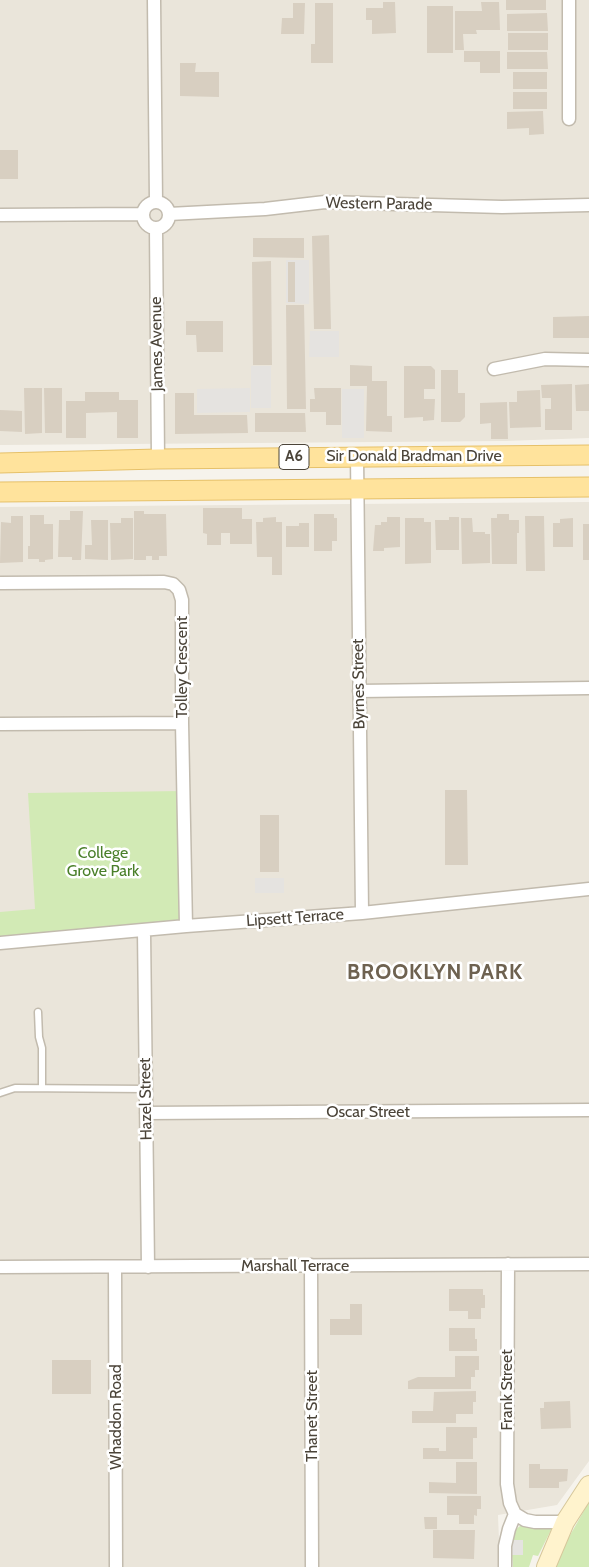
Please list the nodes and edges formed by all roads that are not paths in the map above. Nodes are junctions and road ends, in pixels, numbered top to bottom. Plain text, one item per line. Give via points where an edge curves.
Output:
1 (154, 0) edge
2 (569, 0) edge
3 (569, 119) dead end
4 (156, 202) junction
5 (589, 206) edge
6 (142, 214) junction
7 (169, 214) junction
8 (0, 215) edge
9 (156, 229) junction
10 (589, 360) edge
11 (494, 369) dead end
12 (589, 455) edge
13 (357, 456) junction
14 (158, 459) junction
15 (57, 462) junction
16 (0, 464) edge
17 (589, 487) edge
18 (357, 490) junction
19 (0, 492) edge
20 (80, 492) junction
21 (0, 583) edge
22 (589, 688) edge
23 (359, 691) junction
24 (182, 723) junction
25 (0, 724) edge
26 (589, 889) edge
27 (362, 913) junction
28 (186, 926) junction
29 (144, 931) junction
30 (0, 943) edge
31 (38, 1012) dead end
32 (42, 1088) junction
33 (146, 1089) junction
34 (0, 1093) edge
35 (589, 1110) edge
36 (146, 1113) junction
37 (508, 1264) junction
38 (589, 1264) edge
39 (311, 1265) junction
40 (0, 1267) edge
41 (115, 1267) junction
42 (148, 1267) junction
43 (589, 1485) edge
44 (516, 1514) junction
45 (565, 1522) junction
46 (116, 1567) edge
47 (312, 1567) edge
48 (505, 1567) edge
49 (546, 1567) edge

1 - 4 street
2 - 3 street
4 - 6 street via 149,204
4 - 7 street via 167,208
5 - 7 street, Western Parade via 325,202
6 - 8 street
6 - 9 street via 144,223
7 - 9 street via 164,226
9 - 14 street, James Avenue
10 - 11 street via 545,359
12 - 13 main road, Sir Donald Bradman Drive / A6
13 - 14 main road, Sir Donald Bradman Drive / A6
13 - 18 street, Byrnes Street
14 - 15 main road, Sir Donald Bradman Drive / A6
15 - 16 main road, Sir Donald Bradman Drive / A6
15 - 20 main road via 57,476
17 - 18 main road, Sir Donald Bradman Drive / A6
18 - 20 main road, Sir Donald Bradman Drive / A6
18 - 23 street, Byrnes Street
19 - 20 main road, Sir Donald Bradman Drive / A6
21 - 24 street, Tolley Crescent via 173,584 182,600
22 - 23 street
23 - 27 street, Byrnes Street
24 - 25 street
24 - 28 street, Tolley Crescent
26 - 27 street, Lipsett Terrace
27 - 28 street, Lipsett Terrace
28 - 29 street, Lipsett Terrace
29 - 30 street, Lipsett Terrace
29 - 33 street, Hazel Street
31 - 32 lane
32 - 33 lane
32 - 34 lane via 15,1088
33 - 36 street, Hazel Street
35 - 36 street, Oscar Street
36 - 42 street, Hazel Street
37 - 38 street, Marshall Terrace
37 - 39 street, Marshall Terrace
37 - 44 street, Frank Street via 507,1484 510,1503
39 - 42 street, Marshall Terrace
39 - 47 street, Thanet Street
40 - 41 street, Marshall Terrace
41 - 42 street, Marshall Terrace
41 - 46 street, Whaddon Road
43 - 45 main road
44 - 45 street via 535,1522
44 - 48 street via 504,1546
45 - 49 main road

